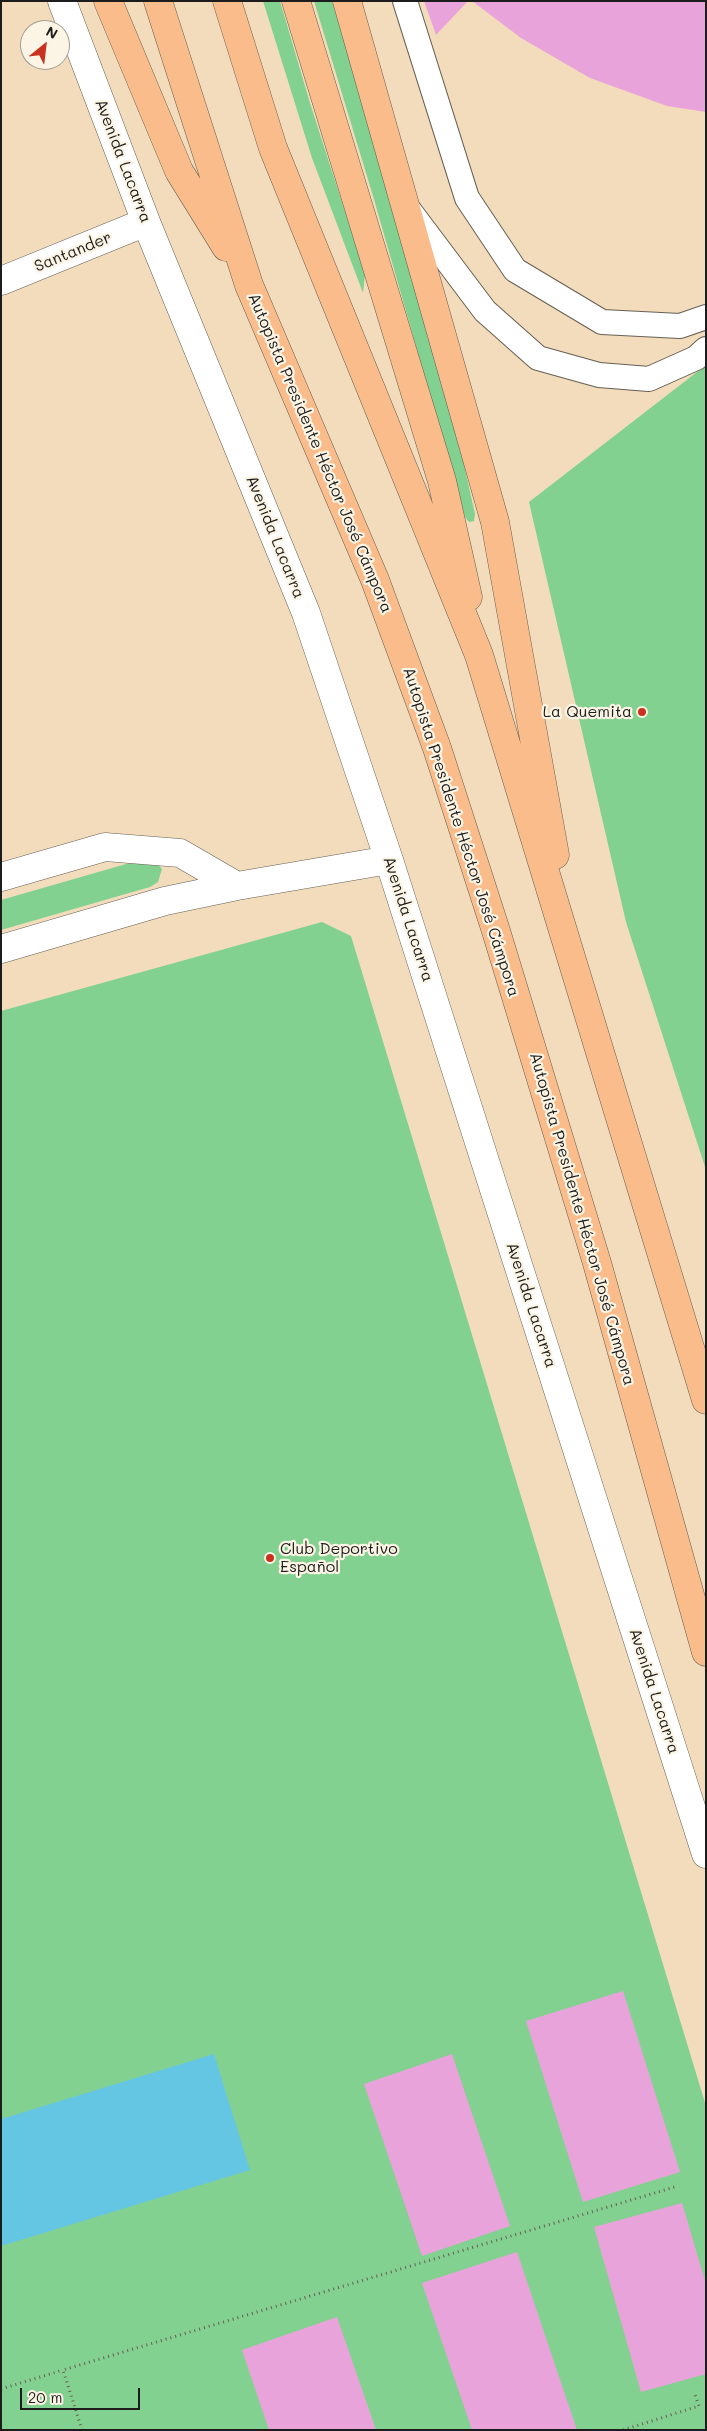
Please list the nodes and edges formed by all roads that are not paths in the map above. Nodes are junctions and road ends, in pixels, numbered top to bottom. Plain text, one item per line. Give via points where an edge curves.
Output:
1 (62, 1) edge
2 (108, 1) edge
3 (158, 1) edge
4 (227, 1) edge
5 (296, 1) edge
6 (347, 1) edge
7 (405, 1) edge
8 (405, 204) junction
9 (146, 222) junction
10 (1, 281) edge
11 (250, 285) junction
12 (706, 317) edge
13 (706, 349) edge
14 (479, 655) junction
15 (389, 860) junction
16 (1, 877) edge
17 (236, 886) junction
18 (1, 949) edge
19 (579, 984) junction
20 (706, 1400) edge
21 (706, 1652) edge
22 (706, 1854) edge

1 - 9 street, Avenida Lacarra
2 - 11 highway via 179,171
3 - 11 highway, Autopista Presidente Héctor José Cámpora
4 - 14 highway via 272,148
5 - 14 highway via 442,481 462,561
6 - 8 highway
7 - 12 lane via 467,198 515,270 602,322 680,326
8 - 13 lane via 485,311 538,358 599,375 649,379 696,358
8 - 19 highway via 495,522
9 - 10 street, Santander
9 - 15 street, Avenida Lacarra via 306,613
11 - 21 highway, Autopista Presidente Héctor José Cámpora via 375,580 437,748 597,1263
14 - 19 highway
15 - 17 street
15 - 22 street, Avenida Lacarra
16 - 17 street via 105,847 180,853
17 - 18 street via 165,901
19 - 20 highway

